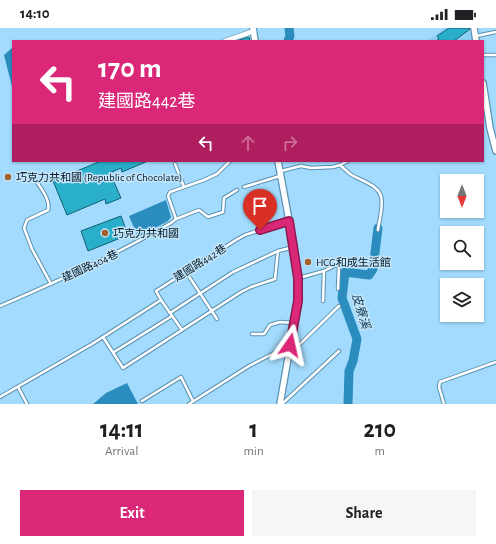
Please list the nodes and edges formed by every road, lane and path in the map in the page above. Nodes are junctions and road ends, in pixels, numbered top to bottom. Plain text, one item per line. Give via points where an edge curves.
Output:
1 (474, 28) edge
2 (254, 29) edge
3 (496, 32) edge
4 (476, 39) edge
5 (227, 40) edge
6 (255, 40) edge
7 (496, 55) edge
8 (484, 56) edge
9 (484, 89) edge
10 (496, 151) edge
11 (229, 162) edge
12 (278, 162) edge
13 (346, 162) edge
14 (174, 164) dead end
15 (340, 165) junction
16 (280, 174) junction
17 (33, 175) dead end
18 (184, 187) junction
19 (244, 187) dead end
20 (237, 190) dead end
21 (176, 219) junction
22 (289, 221) junction
23 (378, 230) dead end
24 (294, 247) junction
25 (278, 251) junction
26 (324, 271) junction
27 (186, 272) junction
28 (298, 278) junction
29 (51, 284) junction
30 (338, 289) dead end
31 (200, 294) junction
32 (161, 300) junction
33 (323, 301) dead end
34 (0, 306) edge
35 (339, 306) dead end
36 (212, 312) junction
37 (171, 314) junction
38 (217, 320) dead end
39 (294, 323) junction
40 (182, 330) junction
41 (252, 334) dead end
42 (103, 337) junction
43 (290, 345) junction
44 (339, 351) dead end
45 (114, 352) junction
46 (496, 362) edge
47 (18, 387) junction
48 (0, 397) edge
49 (142, 401) dead end
50 (193, 401) junction
51 (27, 404) edge
52 (189, 404) edge
53 (281, 404) edge
54 (444, 404) edge

1 - 4 street
2 - 5 street
2 - 6 street
3 - 4 lane
7 - 8 lane
9 - 10 street
11 - 18 lane via 217,174
12 - 16 street
13 - 15 lane
14 - 18 lane
15 - 16 lane via 322,168 298,166
15 - 23 lane via 374,187 381,196
16 - 19 lane
16 - 22 street
17 - 29 lane via 49,202 49,208 27,220 24,228
18 - 21 lane via 170,192 168,196
20 - 21 lane, 建國路404巷 via 224,198 223,212 208,217 199,210
21 - 29 lane, 建國路404巷 via 128,248
22 - 24 street
22 - 27 lane, 建國路442巷 via 245,235
24 - 25 lane
24 - 28 street
25 - 31 lane via 233,272
25 - 36 lane via 275,279 241,292
26 - 28 lane
26 - 30 lane via 339,266
26 - 33 lane
27 - 31 lane
27 - 32 lane, 建國路442巷 via 156,291
28 - 39 street via 298,301
29 - 34 lane, 建國路404巷
31 - 36 lane
31 - 37 lane
32 - 37 lane
32 - 42 lane
35 - 43 lane via 299,345
36 - 38 lane
36 - 40 lane
37 - 40 lane
37 - 45 lane
39 - 41 lane via 280,322 270,325 264,334
39 - 43 street
40 - 45 lane via 123,368
42 - 45 lane
42 - 47 lane
43 - 50 lane via 249,366
43 - 53 street
44 - 53 lane
46 - 54 lane via 440,382
47 - 48 lane
47 - 51 lane
49 - 50 lane via 181,377
50 - 52 lane

